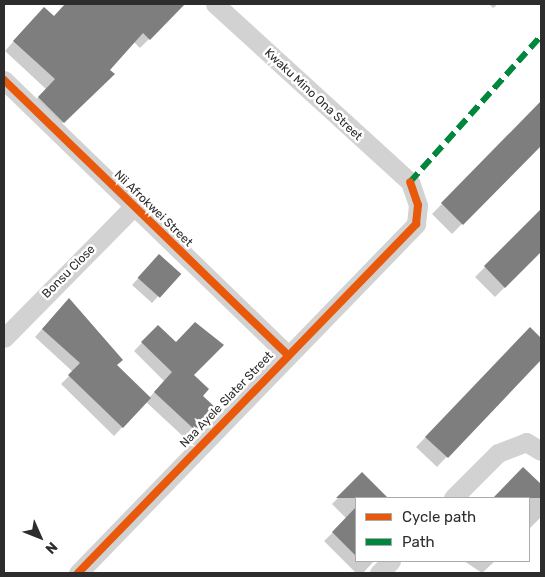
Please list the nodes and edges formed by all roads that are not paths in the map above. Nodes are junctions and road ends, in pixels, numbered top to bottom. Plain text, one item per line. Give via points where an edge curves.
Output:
1 (215, 4) edge
2 (4, 80) edge
3 (134, 206) junction
4 (416, 224) joint
5 (4, 338) edge
6 (286, 354) junction
7 (540, 448) edge
8 (454, 497) edge
9 (391, 562) edge
10 (78, 573) edge
11 (379, 573) edge

1 - 4 street, Kwaku Mino Ona Street via 410,182 418,205
2 - 3 street, Nii Afrokwei Street
3 - 5 street, Bonsu Close
3 - 6 street, Nii Afrokwei Street
4 - 6 street, Naa Ayele Slater Street
6 - 10 street, Naa Ayele Slater Street
7 - 8 street via 526,442 498,453
9 - 11 street

